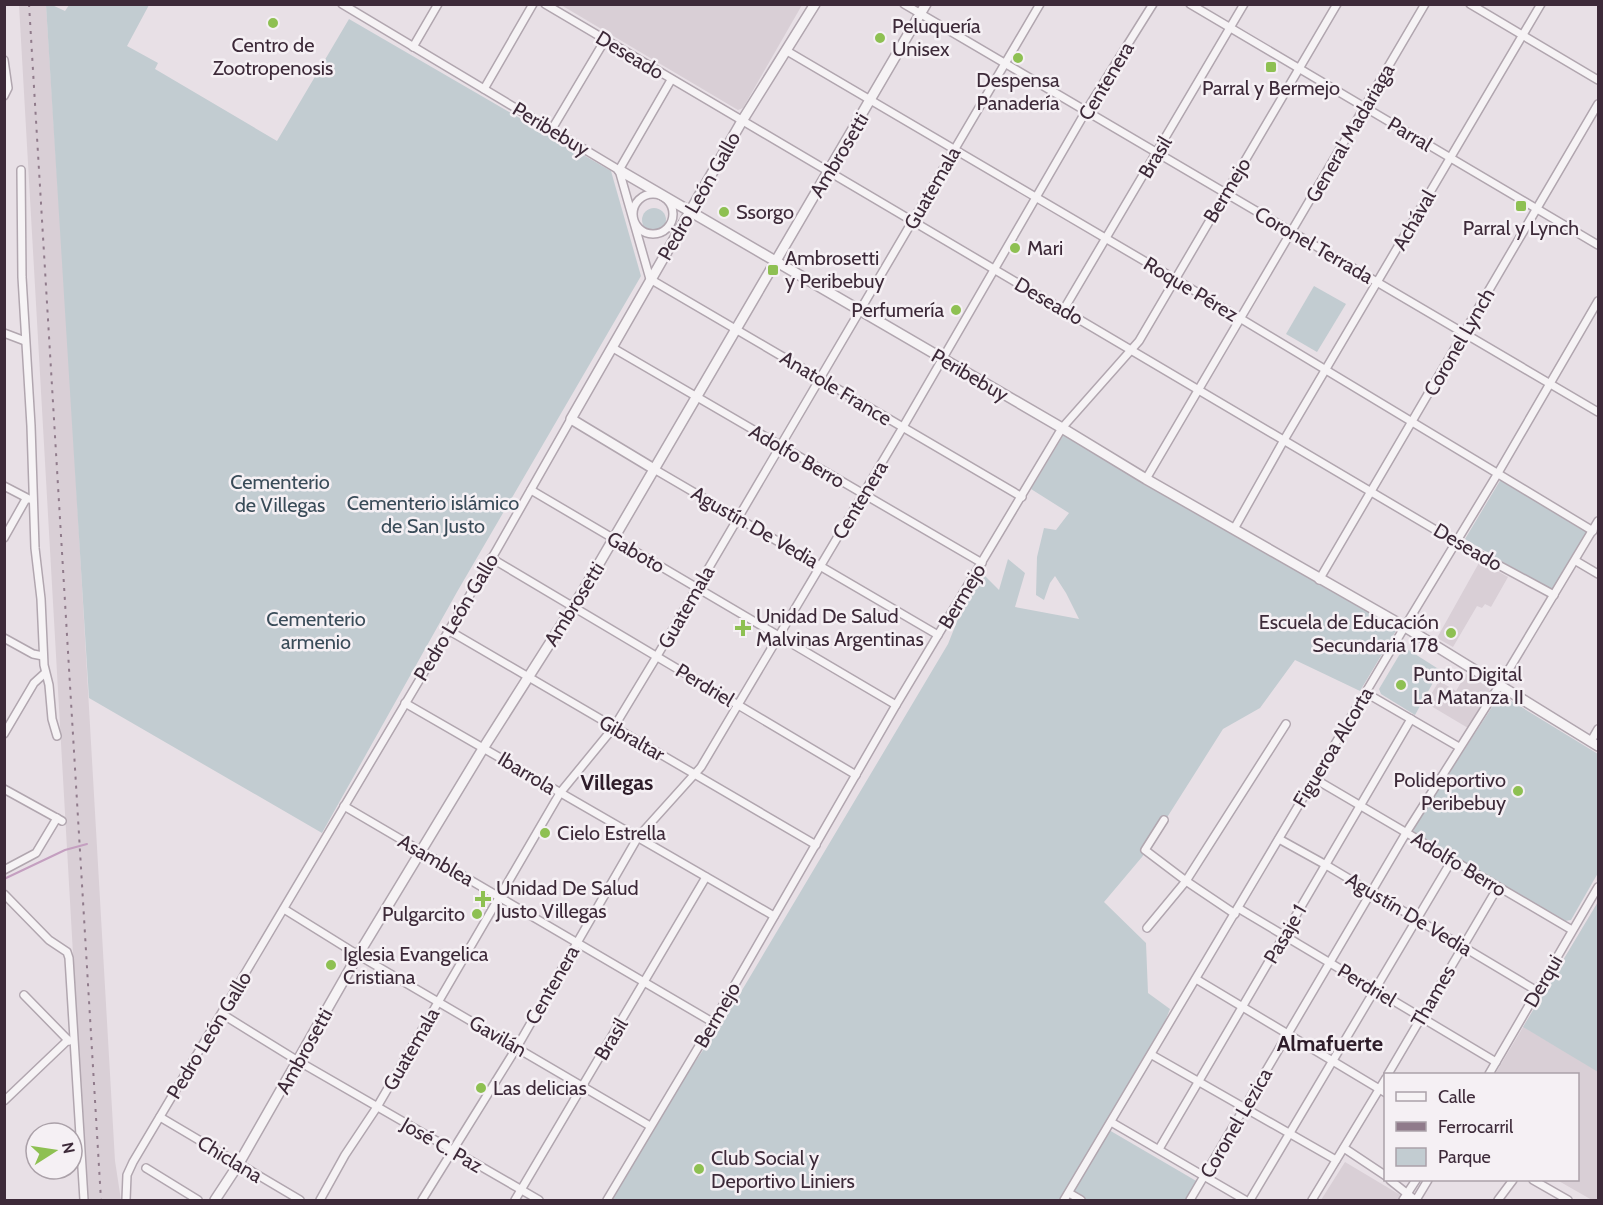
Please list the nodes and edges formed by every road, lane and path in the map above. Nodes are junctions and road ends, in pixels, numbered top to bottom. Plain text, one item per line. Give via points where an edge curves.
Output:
1 (438, 4) edge
2 (533, 4) edge
3 (544, 4) edge
4 (815, 4) edge
5 (904, 4) edge
6 (926, 4) edge
7 (1040, 4) edge
8 (1153, 4) edge
9 (1190, 4) edge
10 (1244, 4) edge
11 (1337, 4) edge
12 (1425, 4) edge
13 (1470, 4) edge
14 (1541, 4) edge
15 (345, 5) edge
16 (921, 14) junction
17 (1230, 28) junction
18 (1523, 36) junction
19 (605, 40) junction
20 (413, 47) junction
21 (787, 51) junction
22 (4, 60) edge
23 (1004, 63) junction
24 (1299, 69) junction
25 (671, 80) junction
26 (1599, 80) edge
27 (484, 89) junction
28 (4, 96) edge
29 (872, 101) junction
30 (1599, 104) edge
31 (1365, 108) junction
32 (1086, 111) junction
33 (742, 121) junction
34 (552, 129) junction
35 (954, 150) junction
36 (1157, 154) junction
37 (1451, 158) junction
38 (21, 170) dead end
39 (619, 170) junction
40 (829, 174) junction
41 (1225, 193) junction
42 (666, 198) junction
43 (1036, 198) junction
44 (1537, 209) junction
45 (690, 211) junction
46 (633, 219) junction
47 (912, 222) junction
48 (1292, 232) junction
49 (1106, 239) junction
50 (1599, 245) edge
51 (775, 261) junction
52 (995, 270) junction
53 (650, 279) junction
54 (1174, 279) junction
55 (1378, 282) junction
56 (1599, 301) edge
57 (1064, 309) junction
58 (860, 310) junction
59 (1241, 319) junction
60 (736, 329) junction
61 (4, 333) edge
62 (1463, 333) junction
63 (25, 341) junction
64 (613, 348) junction
65 (1132, 350) junction
66 (943, 359) junction
67 (1325, 370) junction
68 (820, 378) junction
69 (1550, 384) junction
70 (1200, 390) junction
71 (696, 397) junction
72 (1599, 412) edge
73 (572, 419) junction
74 (1412, 422) junction
75 (903, 427) junction
76 (1062, 428) junction
77 (1284, 440) junction
78 (780, 446) junction
79 (654, 469) junction
80 (1498, 474) junction
81 (1146, 479) junction
82 (4, 486) edge
83 (531, 490) junction
84 (1371, 490) junction
85 (863, 495) junction
86 (1022, 497) junction
87 (29, 499) junction
88 (738, 518) junction
89 (1599, 521) edge
90 (1234, 529) junction
91 (1593, 531) junction
92 (4, 538) edge
93 (613, 539) junction
94 (1456, 542) junction
95 (491, 558) junction
96 (1576, 561) junction
97 (982, 563) junction
98 (821, 565) junction
99 (1599, 574) edge
100 (1319, 580) junction
101 (697, 588) junction
102 (1554, 595) junction
103 (573, 606) junction
104 (1405, 627) junction
105 (448, 630) junction
106 (779, 636) junction
107 (938, 636) junction
108 (4, 638) edge
109 (43, 656) junction
110 (657, 656) junction
111 (45, 673) junction
112 (528, 678) junction
113 (1499, 686) junction
114 (1366, 693) junction
115 (405, 703) junction
116 (738, 704) junction
117 (896, 705) junction
118 (1411, 719) junction
119 (1286, 724) dead end
120 (614, 727) junction
121 (1599, 729) edge
122 (4, 734) edge
123 (57, 736) dead end
124 (1595, 743) edge
125 (484, 747) junction
126 (1460, 747) junction
127 (696, 774) junction
128 (856, 775) junction
129 (1315, 779) junction
130 (4, 789) edge
131 (560, 793) junction
132 (344, 806) junction
133 (1361, 806) junction
134 (1164, 820) dead end
135 (1406, 833) junction
136 (638, 837) junction
137 (1279, 840) junction
138 (816, 845) junction
139 (421, 852) junction
140 (1452, 860) junction
141 (1326, 865) junction
142 (4, 870) edge
143 (706, 877) junction
144 (1186, 881) junction
145 (1498, 887) junction
146 (1599, 887) edge
147 (1373, 893) junction
148 (4, 894) edge
149 (499, 897) junction
150 (284, 909) junction
151 (1236, 911) junction
152 (774, 916) junction
153 (1418, 919) junction
154 (1148, 928) dead end
155 (1572, 930) junction
156 (1286, 935) junction
157 (577, 942) junction
158 (1462, 946) junction
159 (358, 956) junction
160 (1329, 962) junction
161 (1196, 979) junction
162 (645, 982) junction
163 (1376, 990) junction
164 (1537, 992) junction
165 (24, 995) dead end
166 (438, 1002) junction
167 (1242, 1007) junction
168 (222, 1014) junction
169 (1421, 1017) junction
170 (714, 1023) junction
171 (1287, 1035) junction
172 (71, 1041) junction
173 (517, 1047) junction
174 (1152, 1055) junction
175 (298, 1061) junction
176 (1332, 1062) junction
177 (1496, 1062) junction
178 (1389, 1073) edge
179 (1490, 1073) edge
180 (1199, 1082) junction
181 (583, 1086) junction
182 (1382, 1091) edge
183 (4, 1101) edge
184 (377, 1107) junction
185 (1245, 1107) junction
186 (160, 1117) junction
187 (1111, 1122) junction
188 (650, 1126) junction
189 (1290, 1133) junction
190 (1344, 1148) junction
191 (1159, 1149) junction
192 (453, 1150) junction
193 (1336, 1160) junction
194 (238, 1165) junction
195 (146, 1168) dead end
196 (1384, 1175) edge
197 (1205, 1176) junction
198 (1392, 1181) edge
199 (1415, 1181) edge
200 (1427, 1181) edge
201 (1512, 1181) edge
202 (1536, 1181) edge
203 (521, 1191) junction
204 (1069, 1193) junction
205 (1405, 1197) edge
206 (84, 1200) edge
207 (126, 1200) edge
208 (198, 1200) edge
209 (215, 1200) edge
210 (300, 1200) edge
211 (320, 1200) edge
212 (422, 1200) edge
213 (515, 1200) edge
214 (539, 1200) edge
215 (606, 1200) edge
216 (1064, 1200) edge
217 (1081, 1200) edge
218 (1190, 1200) edge
219 (1245, 1200) edge
220 (1250, 1200) edge
221 (1312, 1200) edge
222 (1415, 1200) edge
223 (1498, 1200) edge
224 (1568, 1200) edge

1 - 20 street
2 - 27 street
3 - 19 street, Deseado
4 - 21 street, Pedro León Gallo
5 - 16 street, Coronel Terrada
6 - 16 street, Ambrosetti
7 - 23 street, Guatemala
8 - 32 street, Centenera
9 - 17 street, Parral
10 - 17 street, Brasil
11 - 24 street, Bermejo
12 - 31 street, General Madariaga
13 - 18 street
14 - 18 street, Achával
15 - 20 street, Peribebuy
16 - 23 street, Coronel Terrada
16 - 29 street, Ambrosetti
17 - 24 street, Parral
17 - 36 street, Brasil
18 - 26 street
18 - 37 street, Achával
19 - 25 street, Deseado
19 - 34 street
20 - 27 street, Peribebuy
21 - 29 street, Roque Pérez
21 - 33 street, Pedro León Gallo
22 - 28 street via 8,84
23 - 32 street, Coronel Terrada
23 - 35 street, Guatemala
24 - 31 street, Parral
24 - 41 street, Bermejo
25 - 33 street, Deseado
25 - 39 street
27 - 34 street, Peribebuy
29 - 35 street, Roque Pérez
29 - 40 street, Ambrosetti
30 - 44 street, Coronel Lynch
31 - 37 street, Parral
31 - 48 street, General Madariaga
32 - 36 street, Coronel Terrada
32 - 43 street, Centenera
33 - 40 street, Deseado
33 - 45 street, Pedro León Gallo
34 - 39 street, Peribebuy
35 - 43 street, Roque Pérez
35 - 47 street, Guatemala
36 - 41 street, Coronel Terrada
36 - 49 street, Brasil
37 - 44 street, Parral
37 - 55 street, Achával
38 - 63 street
39 - 42 street, Peribebuy
39 - 46 street
40 - 47 street, Deseado
40 - 51 street, Ambrosetti
41 - 48 street, Coronel Terrada
41 - 54 street, Bermejo
42 - 45 street, Peribebuy
42 - 46 street via 654,193 642,196 634,206
42 - 46 street via 673,216 661,232 647,233
43 - 49 street, Roque Pérez
43 - 52 street, Centenera
44 - 50 street, Parral
44 - 62 street, Coronel Lynch
45 - 51 street, Peribebuy
45 - 53 street, Pedro León Gallo
46 - 53 street
47 - 52 street, Deseado
47 - 58 street, Guatemala
48 - 55 street, Coronel Terrada
48 - 59 street, General Madariaga
49 - 54 street, Roque Pérez
49 - 57 street, Brasil
51 - 58 street, Peribebuy
51 - 60 street, Ambrosetti
52 - 57 street, Deseado
52 - 66 street, Centenera
53 - 60 street, Anatole France
53 - 64 street, Pedro León Gallo
54 - 59 street, Roque Pérez
54 - 65 street, Bermejo
55 - 62 street, Coronel Terrada
55 - 67 street, Achával
56 - 69 street, Figueroa Alcorta
57 - 65 street, Deseado
58 - 66 street, Peribebuy
58 - 68 street, Guatemala
59 - 67 street, Roque Pérez
59 - 70 street, General Madariaga
60 - 68 street, Anatole France
60 - 71 street, Ambrosetti
61 - 63 street
62 - 69 street, Coronel Terrada
62 - 74 street, Coronel Lynch
63 - 87 street via 31,426
64 - 71 street, Adolfo Berro
64 - 73 street, Pedro León Gallo
65 - 70 street, Deseado
65 - 76 street, Bermejo
66 - 75 street, Centenera
66 - 76 street, Peribebuy
67 - 74 street, Roque Pérez
67 - 77 street, Achával
68 - 75 street, Anatole France
68 - 78 street, Guatemala
69 - 72 street, Coronel Terrada
69 - 80 street, Figueroa Alcorta
70 - 77 street, Deseado
70 - 81 street, General Madariaga
71 - 78 street, Adolfo Berro
71 - 79 street, Ambrosetti
73 - 79 street, Agustín De Vedia
73 - 83 street, Pedro León Gallo
74 - 80 street, Roque Pérez
74 - 84 street, Coronel Lynch
75 - 85 street, Centenera
75 - 86 street, Anatole France
76 - 81 street, Peribebuy
76 - 86 street, Bermejo
77 - 84 street, Deseado
77 - 90 street, Achával
78 - 85 street, Adolfo Berro
78 - 88 street, Guatemala
79 - 88 street, Agustín De Vedia
79 - 93 street, Ambrosetti
80 - 91 street, Roque Pérez
80 - 94 street, Figueroa Alcorta
81 - 90 street, Peribebuy
82 - 87 street
83 - 93 street, Gaboto
83 - 95 street, Pedro León Gallo
84 - 94 street, Deseado
84 - 100 street, Coronel Lynch
85 - 97 street, Adolfo Berro
85 - 98 street, Centenera
86 - 97 street, Bermejo
87 - 92 street
87 - 109 street via 41,599
88 - 98 street, Agustín De Vedia
88 - 101 street, Guatemala
89 - 91 street, Coronel Lezica
90 - 100 street, Peribebuy
91 - 96 street, Coronel Lezica
93 - 101 street, Gaboto
93 - 103 street, Ambrosetti
94 - 102 street, Deseado
94 - 104 street, Figueroa Alcorta
95 - 103 street, Perdriel
95 - 105 street, Pedro León Gallo
96 - 99 street
96 - 102 street, Coronel Lezica
97 - 107 street, Bermejo
98 - 106 street, Centenera
98 - 107 street, Agustín De Vedia
100 - 104 street, Peribebuy
101 - 106 street, Gaboto
101 - 110 street, Guatemala
102 - 113 street, Coronel Lezica
103 - 110 street, Perdriel
103 - 112 street, Ambrosetti
104 - 113 street, Peribebuy
104 - 114 street, Figueroa Alcorta
105 - 112 street, Gibraltar
105 - 115 street, Pedro León Gallo
106 - 116 street, Centenera
106 - 117 street, Gaboto
107 - 117 street, Bermejo
108 - 109 street
109 - 111 street
110 - 116 street, Perdriel
110 - 120 street, Guatemala
111 - 122 street via 34,682
111 - 123 street
112 - 120 street, Gibraltar
112 - 125 street, Ambrosetti
113 - 124 street, Peribebuy
113 - 126 street, Coronel Lezica
114 - 118 street
114 - 129 street, Figueroa Alcorta
115 - 125 street, Ibarrola
115 - 132 street, Pedro León Gallo
116 - 127 street, Centenera
116 - 128 street, Perdriel
117 - 128 street, Bermejo
118 - 126 street
118 - 133 street, Pasaje 1
119 - 144 street
120 - 127 street, Gibraltar
120 - 131 street, Guatemala
121 - 124 street
125 - 131 street, Ibarrola
125 - 139 street, Ambrosetti
126 - 135 street, Coronel Lezica
127 - 136 street, Centenera
127 - 138 street, Gibraltar
128 - 138 street, Bermejo
129 - 133 street, Adolfo Berro
129 - 137 street, Figueroa Alcorta
130 - 142 street via 59,819 36,853
131 - 136 street, Ibarrola
131 - 149 street, Guatemala
132 - 139 street, Asamblea
132 - 150 street, Pedro León Gallo
133 - 135 street, Adolfo Berro
133 - 141 street, Pasaje 1
134 - 144 street, Perdriel via 1145,850
135 - 140 street, Adolfo Berro
135 - 147 street, Coronel Lezica
136 - 143 street, Ibarrola
136 - 157 street, Centenera
137 - 141 street, Agustín De Vedia
137 - 151 street, Figueroa Alcorta
138 - 152 street, Bermejo
139 - 149 street, Asamblea
139 - 159 street, Ambrosetti
140 - 145 street, Adolfo Berro
140 - 153 street
141 - 147 street, Agustín De Vedia
141 - 156 street, Pasaje 1
143 - 152 street, Ibarrola
143 - 162 street, Brasil
144 - 151 street, Perdriel
144 - 154 street
145 - 155 street, Adolfo Berro
145 - 158 street, Thames
146 - 155 street, Derqui
147 - 153 street, Agustín De Vedia
147 - 160 street, Coronel Lezica
148 - 172 street via 68,954
149 - 157 street, Asamblea
149 - 166 street, Guatemala
150 - 159 street, Gavilán
150 - 168 street, Pedro León Gallo
151 - 156 street, Perdriel
151 - 161 street, Figueroa Alcorta
152 - 170 street, Bermejo
153 - 158 street, Agustín De Vedia
153 - 163 street
155 - 164 street, Derqui
156 - 160 street, Perdriel
156 - 167 street, Pasaje 1
157 - 162 street, Asamblea
157 - 173 street, Centenera
158 - 164 street, Agustín De Vedia
158 - 169 street, Thames
159 - 166 street, Gavilán
159 - 175 street, Ambrosetti
160 - 163 street, Perdriel
160 - 171 street, Coronel Lezica
161 - 167 street
161 - 174 street, Figueroa Alcorta
162 - 170 street, Asamblea
162 - 181 street, Brasil
163 - 169 street, Perdriel
163 - 176 street
164 - 177 street, Derqui
165 - 172 street
166 - 173 street, Gavilán
166 - 184 street, Guatemala
167 - 171 street
167 - 180 street, Pasaje 1
168 - 175 street, José C. Paz
168 - 186 street, Pedro León Gallo
169 - 177 street, Perdriel
169 - 178 street, Thames
170 - 188 street, Bermejo
171 - 176 street
171 - 185 street, Coronel Lezica
172 - 183 street
172 - 206 street
173 - 181 street, Gavilán
173 - 192 street, Centenera
174 - 180 street
174 - 187 street, Figueroa Alcorta
175 - 184 street, José C. Paz
175 - 194 street, Ambrosetti
176 - 182 street
176 - 189 street
177 - 179 street, Derqui
180 - 185 street
180 - 191 street, Pasaje 1
181 - 188 street, Gavilán
181 - 203 street, Brasil
182 - 190 street, Thames
184 - 192 street, José C. Paz
184 - 211 street, Guatemala
185 - 189 street
185 - 197 street, Coronel Lezica
186 - 194 street, Chiclana
186 - 207 street, Pedro León Gallo via 130,1167
187 - 191 street
187 - 204 street, Figueroa Alcorta
188 - 215 street, Bermejo
189 - 193 street
189 - 220 street
190 - 193 street, Thames
190 - 196 street
191 - 197 street
192 - 203 street, José C. Paz
192 - 212 street, Centenera
193 - 221 street, Thames
194 - 209 street, Ambrosetti
194 - 210 street, Chiclana
195 - 208 street
197 - 218 street, Coronel Lezica
197 - 219 street
198 - 205 street
199 - 205 street
200 - 222 street
201 - 223 street
202 - 224 street
203 - 213 street, Brasil
203 - 214 street, José C. Paz
204 - 216 street, Figueroa Alcorta
204 - 217 street
205 - 222 street

